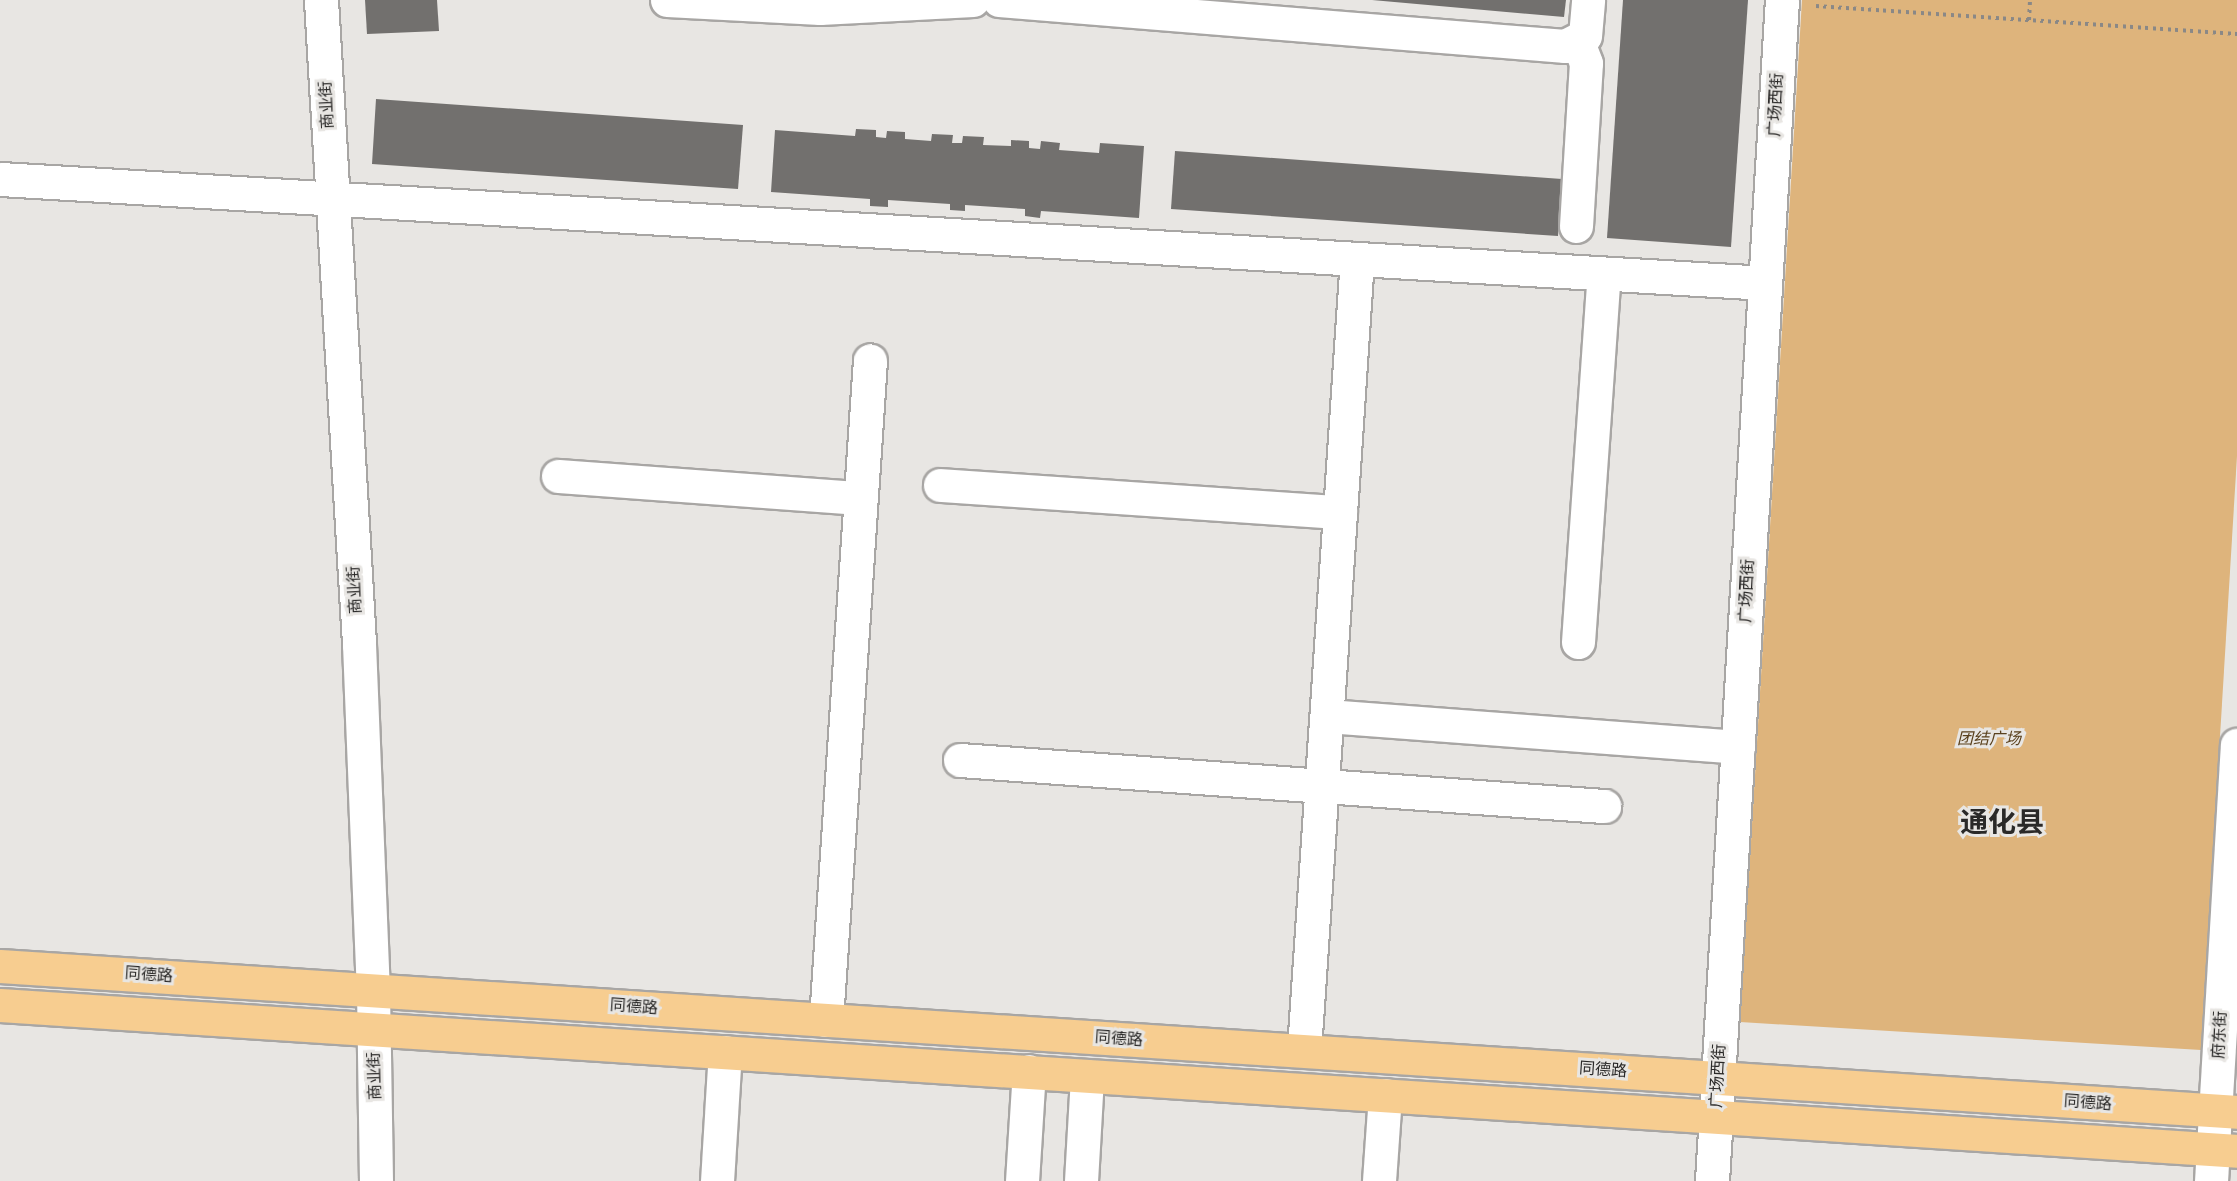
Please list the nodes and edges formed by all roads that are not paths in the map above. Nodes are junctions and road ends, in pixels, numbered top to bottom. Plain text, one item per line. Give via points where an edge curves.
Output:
1 (321, 0) edge
2 (667, 0) edge
3 (973, 0) edge
4 (999, 0) edge
5 (1588, 0) edge
6 (1782, 2) edge
7 (841, 4) edge
8 (1578, 42) junction
9 (0, 180) edge
10 (333, 199) junction
11 (1576, 226) dead end
12 (1357, 259) junction
13 (1604, 274) junction
14 (1766, 284) junction
15 (870, 360) dead end
16 (558, 476) dead end
17 (940, 485) dead end
18 (860, 498) junction
19 (1340, 512) junction
20 (1578, 642) dead end
21 (1327, 716) junction
22 (2237, 745) edge
23 (1738, 747) junction
24 (960, 760) dead end
25 (1322, 786) junction
26 (1604, 806) dead end
27 (0, 966) edge
28 (373, 990) junction
29 (0, 1005) edge
30 (826, 1020) junction
31 (374, 1029) junction
32 (1304, 1050) junction
33 (725, 1052) junction
34 (1029, 1071) junction
35 (1088, 1076) junction
36 (1718, 1078) junction
37 (1385, 1095) junction
38 (2226, 1112) edge
39 (1716, 1117) junction
40 (2220, 1161) edge
41 (376, 1181) edge
42 (717, 1181) edge
43 (1022, 1181) edge
44 (1081, 1181) edge
45 (1379, 1181) edge
46 (1712, 1181) edge

1 - 10 street, 商业街
2 - 7 street
3 - 7 street
4 - 8 street via 1564,46
5 - 8 street via 1585,36
6 - 14 street, 广场西街
8 - 11 street via 1586,63
9 - 10 street
10 - 12 street
10 - 28 street, 商业街
12 - 13 street
12 - 19 street
13 - 14 street
13 - 20 street
14 - 23 street, 广场西街
15 - 18 street
16 - 18 street
17 - 19 street
18 - 30 street
19 - 21 street
21 - 23 street
21 - 25 street
22 - 38 street, 府东街
23 - 36 street, 广场西街
24 - 25 street
25 - 26 street
25 - 32 street
27 - 28 main road, 同德路
28 - 30 main road, 同德路
28 - 31 street, 商业街
29 - 31 main road
30 - 32 main road, 同德路
31 - 33 main road
31 - 41 street, 商业街
32 - 36 main road, 同德路
33 - 34 main road
33 - 42 street
34 - 35 main road
34 - 43 street
35 - 37 main road
35 - 44 street
36 - 38 main road, 同德路
36 - 39 street, 广场西街
37 - 39 main road
37 - 45 street
38 - 40 street, 府东街
39 - 40 main road
39 - 46 street, 广场西街

